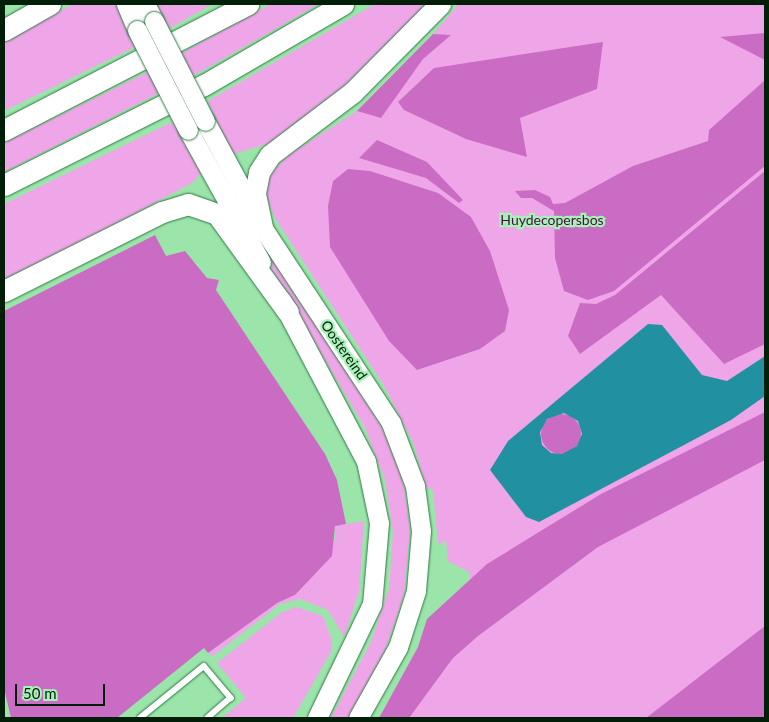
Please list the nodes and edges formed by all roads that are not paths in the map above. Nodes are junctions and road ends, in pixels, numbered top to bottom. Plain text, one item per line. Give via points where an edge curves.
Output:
1 (50, 4) edge
2 (126, 4) edge
3 (145, 4) edge
4 (248, 4) edge
5 (343, 4) edge
6 (440, 4) edge
7 (4, 30) edge
8 (4, 130) edge
9 (4, 185) edge
10 (262, 227) junction
11 (4, 291) edge
12 (288, 312) junction
13 (140, 718) edge
14 (208, 718) edge
15 (317, 718) edge
16 (358, 718) edge

1 - 7 highway
2 - 12 main road, Oostereind, bridge via 188,130
3 - 10 main road, Oostereind, bridge
4 - 8 highway
5 - 9 highway via 204,85
6 - 10 highway via 359,87 270,155 259,172 256,192
10 - 16 main road, Oostereind via 382,408 404,452 415,486 421,531 416,591 394,657
11 - 12 highway via 162,212 188,204 217,214
12 - 15 main road, Oostereind via 366,461 379,523 372,604
13 - 14 lane via 204,666 232,698

